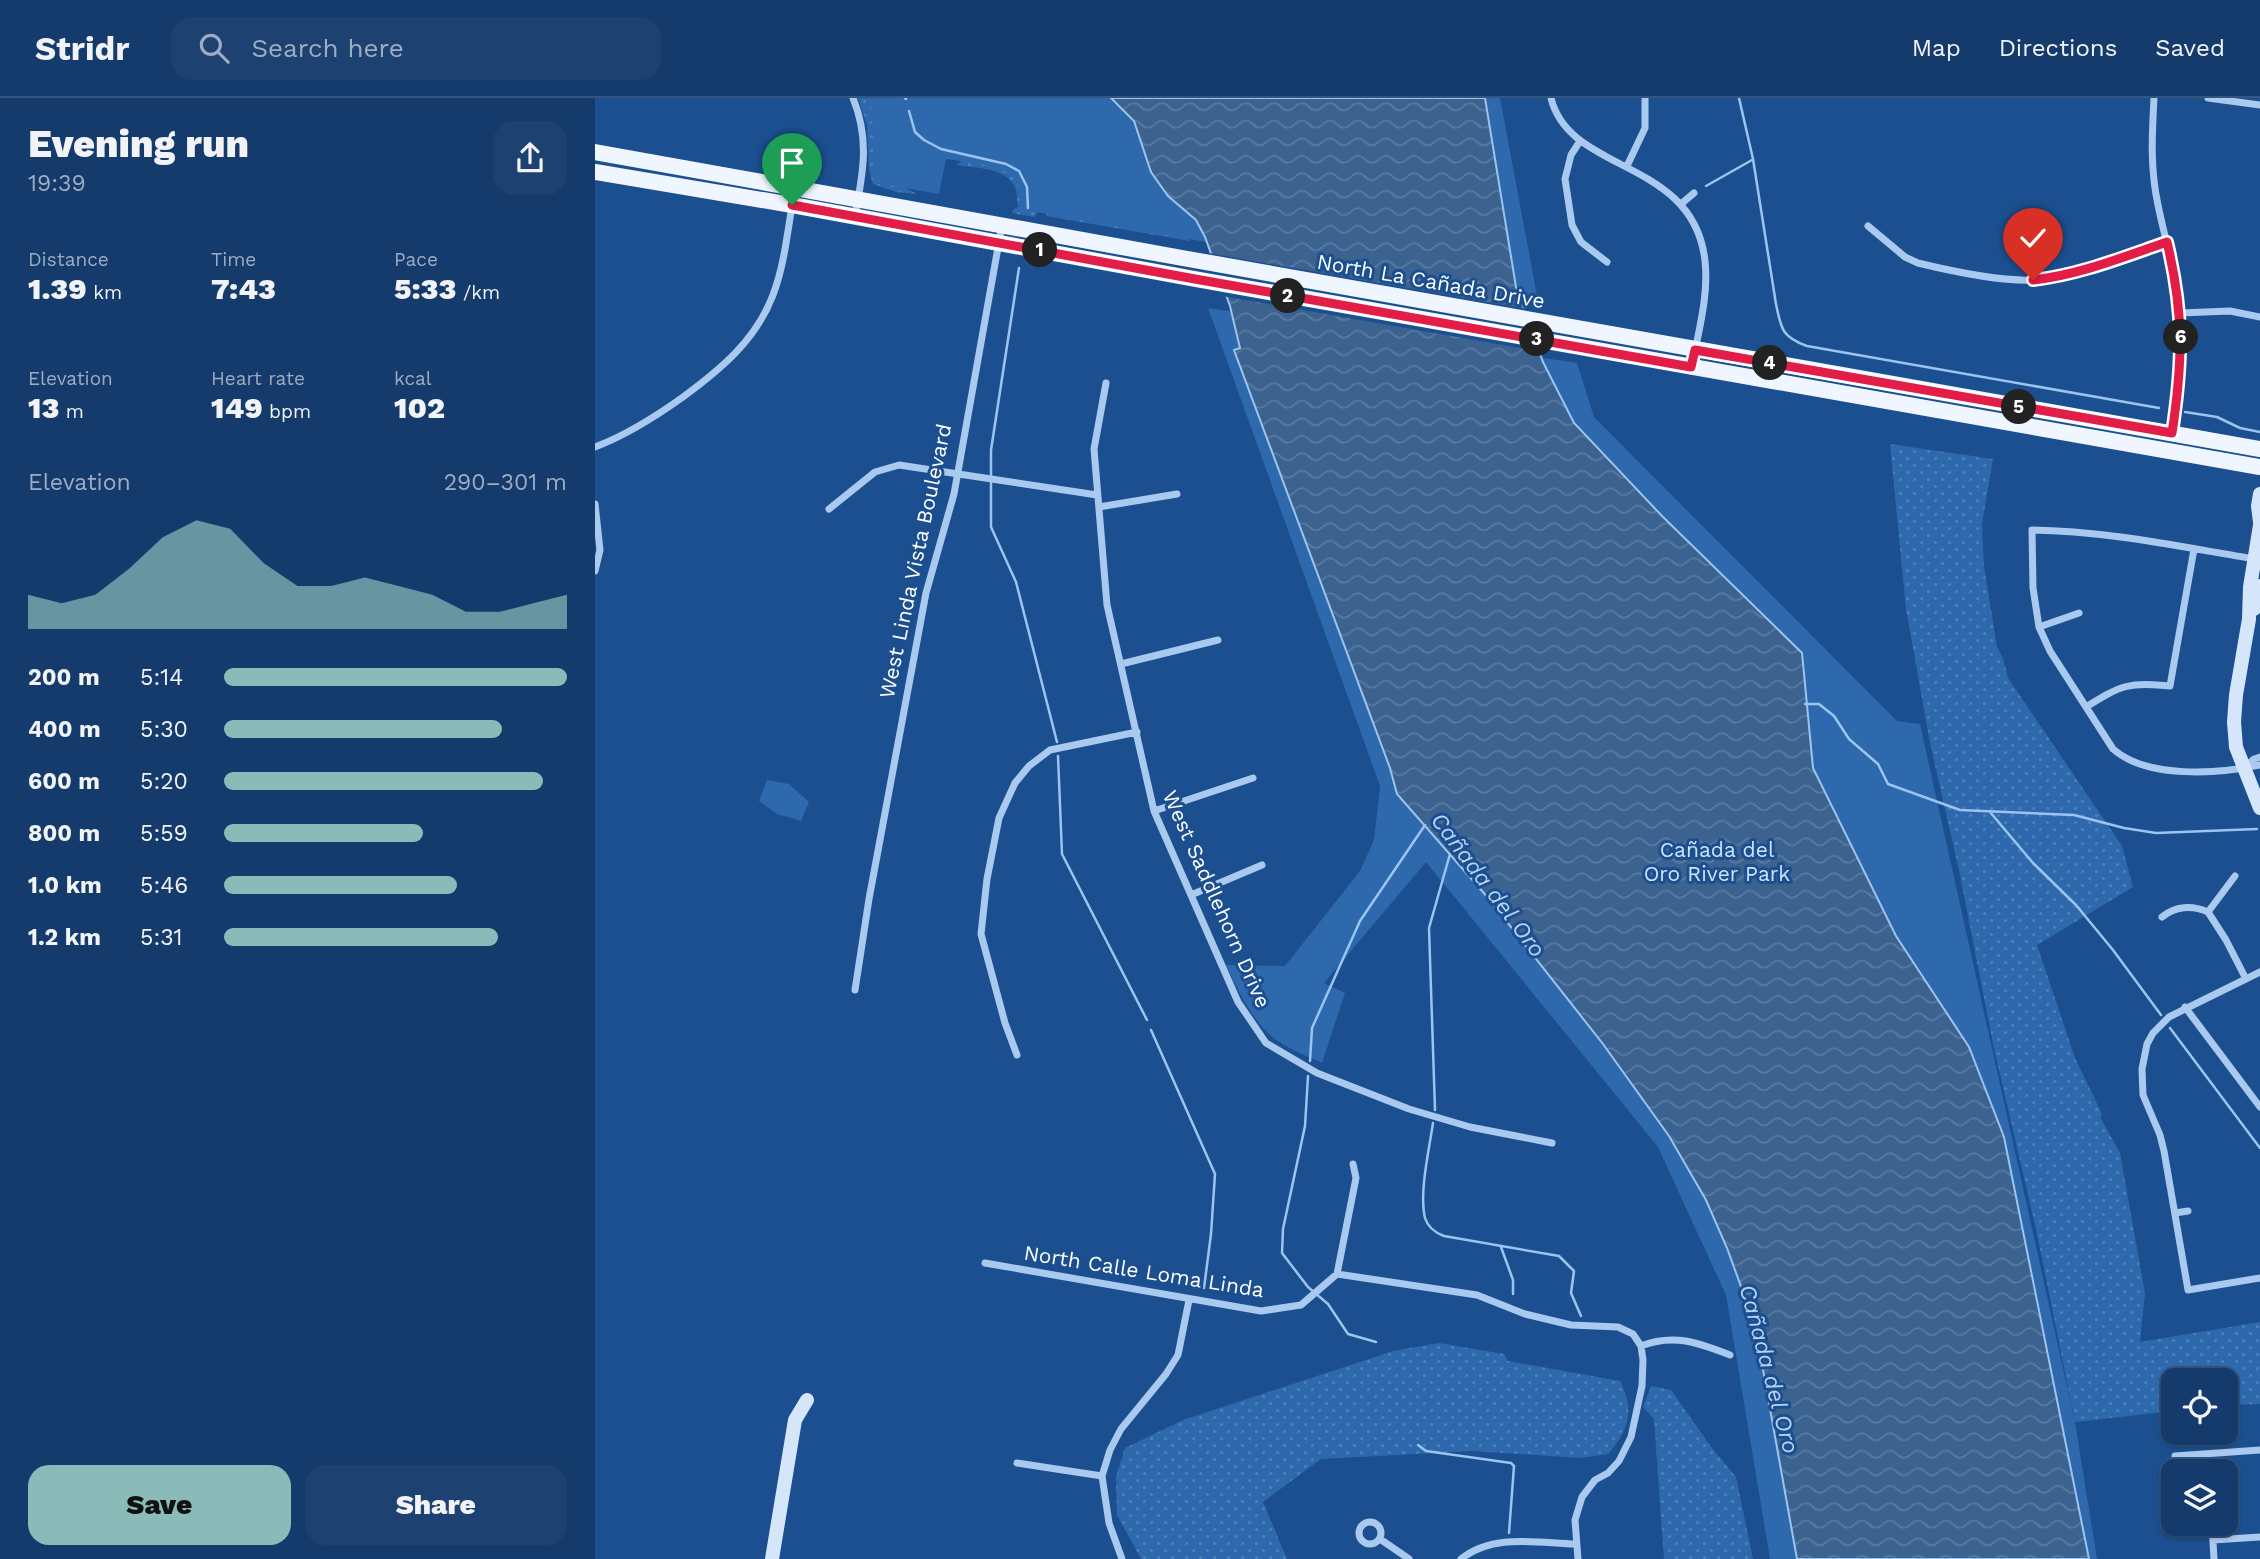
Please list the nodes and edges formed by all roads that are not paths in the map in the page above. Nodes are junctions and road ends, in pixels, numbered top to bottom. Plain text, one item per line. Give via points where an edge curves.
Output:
1 (853, 98) edge
2 (1551, 98) edge
3 (1645, 98) edge
4 (2154, 98) edge
5 (2208, 98) edge
6 (2260, 106) edge
7 (1580, 141) junction
8 (595, 152) edge
9 (1626, 166) junction
10 (595, 172) edge
11 (1694, 193) dead end
12 (858, 198) junction
13 (1681, 204) junction
14 (792, 205) junction
15 (855, 216) junction
16 (1002, 224) junction
17 (1868, 226) dead end
18 (999, 242) junction
19 (2167, 242) junction
20 (1607, 262) dead end
21 (2180, 313) junction
22 (2260, 317) edge
23 (1695, 350) junction
24 (1691, 367) junction
25 (1106, 383) dead end
26 (2172, 433) junction
27 (595, 447) edge
28 (2260, 449) edge
29 (2169, 451) junction
30 (2260, 467) edge
31 (958, 473) junction
32 (1177, 494) dead end
33 (2260, 494) edge
34 (1097, 495) junction
35 (595, 504) edge
36 (1099, 507) junction
37 (829, 509) dead end
38 (2260, 523) edge
39 (2194, 549) junction
40 (2257, 560) edge
41 (595, 571) edge
42 (2260, 586) edge
43 (2079, 613) dead end
44 (2249, 620) junction
45 (2039, 627) junction
46 (1218, 640) dead end
47 (1121, 664) junction
48 (2086, 707) junction
49 (1137, 732) junction
50 (2260, 757) edge
51 (2260, 765) edge
52 (2243, 769) junction
53 (1253, 778) dead end
54 (2260, 808) edge
55 (1154, 811) junction
56 (1262, 864) dead end
57 (2235, 876) dead end
58 (1191, 895) junction
59 (2208, 912) junction
60 (2162, 917) dead end
61 (2260, 972) edge
62 (2246, 979) junction
63 (855, 990) dead end
64 (2185, 1007) junction
65 (1017, 1055) dead end
66 (2257, 1098) edge
67 (2260, 1107) edge
68 (1552, 1143) dead end
69 (1353, 1164) dead end
70 (2188, 1211) dead end
71 (2175, 1213) junction
72 (985, 1263) dead end
73 (1337, 1274) junction
74 (2260, 1278) edge
75 (1189, 1300) junction
76 (1641, 1346) junction
77 (1730, 1355) dead end
78 (807, 1400) dead end
79 (2260, 1451) edge
80 (2206, 1455) junction
81 (2175, 1456) dead end
82 (2206, 1459) edge
83 (1017, 1463) dead end
84 (1102, 1476) junction
85 (2213, 1536) edge
86 (2260, 1537) edge
87 (1380, 1539) dead end
88 (2213, 1540) junction
89 (1576, 1544) junction
90 (772, 1559) edge
91 (1122, 1559) edge
92 (1409, 1559) edge
93 (1461, 1559) edge
94 (1578, 1559) edge
95 (2214, 1559) edge

1 - 12 street via 865,144
2 - 7 street via 1563,126
3 - 9 street via 1643,135
4 - 19 street via 2151,162
5 - 6 street
7 - 9 street
7 - 20 street via 1565,179 1572,225 1581,242
8 - 12 main road, North La Cañada Drive
9 - 13 street
10 - 14 main road, North La Cañada Drive
11 - 13 street
12 - 15 street
12 - 16 main road, North La Cañada Drive
13 - 23 street via 1698,233 1705,258 1706,285
14 - 15 main road, North La Cañada Drive
14 - 27 street via 773,295 742,347 712,376 658,415
15 - 18 main road, North La Cañada Drive
16 - 18 street, West Linda Vista Boulevard
16 - 23 main road, North La Cañada Drive
17 - 19 street via 1917,263 2033,280 2077,272
18 - 24 main road, North La Cañada Drive
18 - 31 street, West Linda Vista Boulevard
19 - 21 street
21 - 22 street via 2230,311
21 - 26 street via 2180,374
23 - 24 street
23 - 26 main road, North La Cañada Drive
24 - 29 main road, North La Cañada Drive
25 - 34 street, West Saddlehorn Drive via 1094,449
26 - 28 main road, North La Cañada Drive
26 - 29 street
29 - 30 main road, North La Cañada Drive
31 - 34 street
31 - 37 street via 887,467
31 - 63 street, West Linda Vista Boulevard via 926,593
32 - 36 street
33 - 38 street
34 - 36 street, West Saddlehorn Drive
35 - 41 street via 600,550
36 - 47 street, West Saddlehorn Drive via 1107,605
38 - 40 street
39 - 40 street
39 - 45 street via 2098,533 2032,530
39 - 48 street via 2170,686 2134,684
40 - 44 street
42 - 44 street
43 - 45 street
44 - 52 street via 2234,710 2236,747
45 - 48 street
46 - 47 street
47 - 49 street, West Saddlehorn Drive
48 - 52 street via 2113,749 2139,765 2214,772
49 - 55 street, West Saddlehorn Drive
49 - 65 street via 1050,750 1015,783 999,818 981,934
50 - 52 street
51 - 52 street
52 - 54 street
53 - 55 street
55 - 58 street, West Saddlehorn Drive
56 - 58 street
57 - 59 street
58 - 68 street, West Saddlehorn Drive via 1238,1002 1266,1043 1317,1073 1407,1109
59 - 60 street via 2179,908
59 - 62 street
61 - 62 street
62 - 64 street
64 - 66 street
64 - 71 street via 2153,1033 2142,1069 2143,1095 2160,1135
66 - 67 street
69 - 73 street via 1356,1178
70 - 71 street
71 - 74 street via 2188,1290
72 - 75 street, North Calle Loma Linda
73 - 75 street, North Calle Loma Linda via 1301,1305 1261,1311
73 - 76 street via 1477,1295 1525,1314 1571,1325 1618,1327 1633,1334
75 - 84 street via 1178,1355 1121,1429
76 - 77 street via 1657,1339 1678,1340
76 - 89 street via 1642,1386 1631,1437 1619,1461 1582,1497 1575,1520
78 - 90 street via 795,1420
79 - 80 street
80 - 81 street
80 - 82 street
83 - 84 street
84 - 91 street via 1109,1523
85 - 88 street
86 - 88 street
87 - 92 street
88 - 95 street
89 - 93 street via 1499,1541
89 - 94 street

